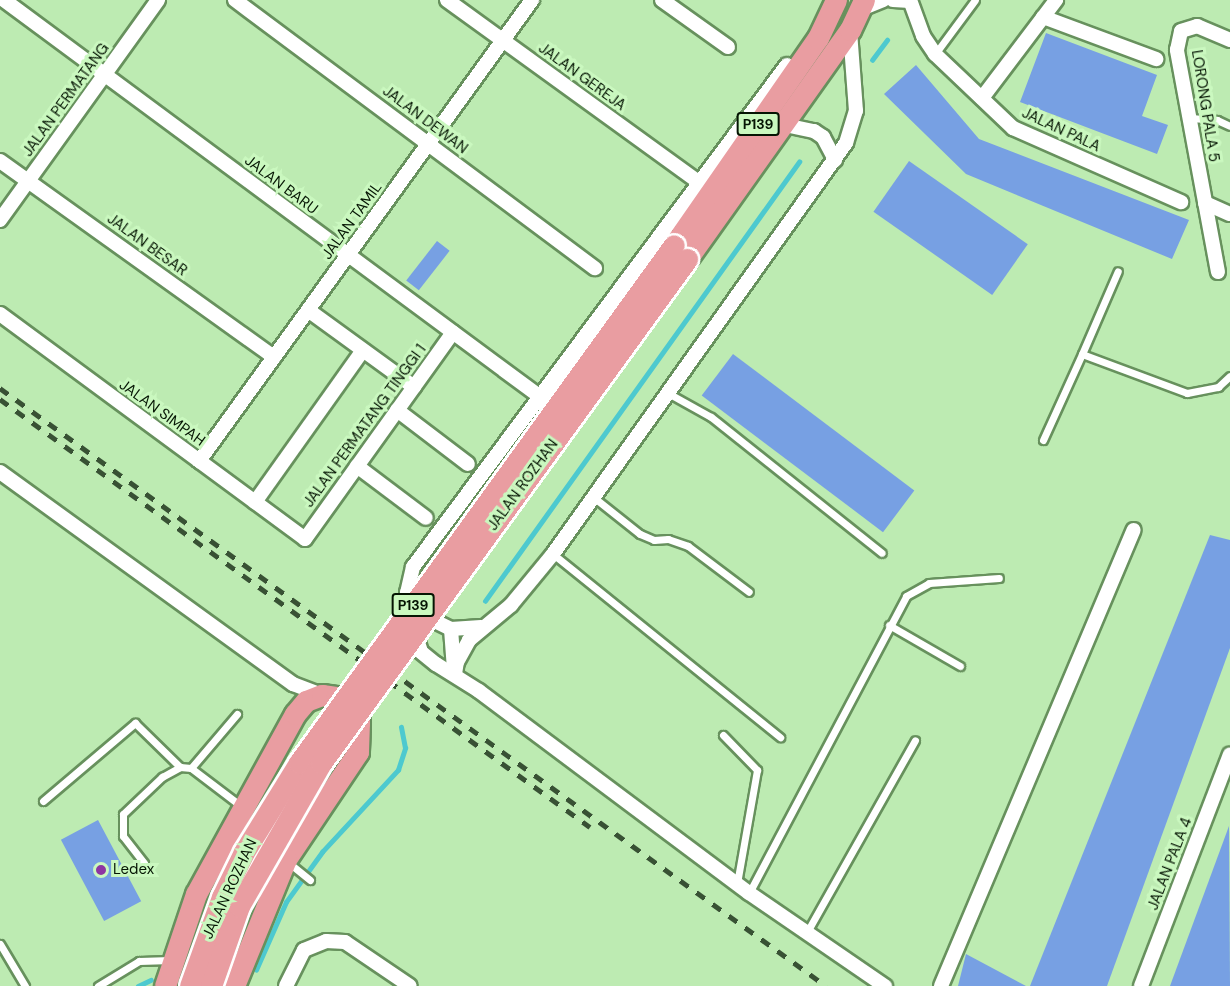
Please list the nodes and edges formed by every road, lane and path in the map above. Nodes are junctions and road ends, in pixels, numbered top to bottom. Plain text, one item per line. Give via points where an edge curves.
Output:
1 (4, 0) edge
2 (158, 0) edge
3 (235, 0) edge
4 (447, 0) edge
5 (532, 0) edge
6 (662, 0) edge
7 (835, 0) edge
8 (883, 0) edge
9 (893, 0) edge
10 (910, 0) edge
11 (975, 0) edge
12 (1056, 0) edge
13 (863, 4) edge
14 (1043, 17) junction
15 (850, 30) junction
16 (503, 40) junction
17 (1230, 40) edge
18 (728, 47) dead end
19 (935, 54) junction
20 (1156, 59) dead end
21 (105, 74) junction
22 (982, 98) junction
23 (1190, 118) junction
24 (785, 125) junction
25 (1230, 126) edge
26 (429, 143) junction
27 (835, 160) junction
28 (0, 161) edge
29 (28, 181) junction
30 (697, 181) junction
31 (1181, 202) dead end
32 (1205, 203) junction
33 (1230, 214) edge
34 (0, 220) edge
35 (680, 252) junction
36 (348, 255) junction
37 (595, 268) dead end
38 (1118, 271) dead end
39 (1218, 272) dead end
40 (308, 310) junction
41 (0, 314) edge
42 (453, 332) junction
43 (363, 350) junction
44 (1082, 354) junction
45 (274, 357) junction
46 (1230, 376) edge
47 (414, 387) junction
48 (666, 392) junction
49 (538, 396) junction
50 (397, 410) junction
51 (1043, 440) dead end
52 (200, 461) junction
53 (468, 464) dead end
54 (357, 466) junction
55 (0, 472) edge
56 (592, 496) junction
57 (255, 502) junction
58 (426, 518) dead end
59 (1134, 530) dead end
60 (305, 539) joint
61 (882, 553) dead end
62 (553, 554) junction
63 (999, 578) dead end
64 (749, 592) dead end
65 (414, 607) junction
66 (889, 625) junction
67 (481, 627) junction
68 (451, 629) junction
69 (960, 666) dead end
70 (456, 674) junction
71 (322, 695) junction
72 (237, 714) dead end
73 (723, 735) dead end
74 (780, 737) dead end
75 (915, 740) dead end
76 (1230, 754) edge
77 (180, 767) junction
78 (191, 768) junction
79 (43, 801) dead end
80 (242, 806) junction
81 (144, 863) dead end
82 (290, 864) junction
83 (310, 880) dead end
84 (743, 888) junction
85 (807, 932) junction
86 (0, 944) edge
87 (171, 960) junction
88 (26, 986) edge
89 (98, 986) edge
90 (165, 986) edge
91 (190, 986) edge
92 (211, 986) edge
93 (234, 986) edge
94 (286, 986) edge
95 (410, 986) edge
96 (885, 986) edge
97 (941, 986) edge
98 (1142, 986) edge

1 - 21 street, JALAN BARU
2 - 21 street, JALAN PERMATANG
3 - 26 street, JALAN DEWAN
4 - 16 street, JALAN GEREJA
5 - 16 street, JALAN TAMIL
6 - 18 street
7 - 30 street
7 - 35 main road, JALAN ROZHAN / P139 via 818,38
8 - 13 street
9 - 10 street, JALAN PALA
10 - 19 street, JALAN PALA via 923,36
11 - 19 lane
12 - 14 street
13 - 15 main road, JALAN ROZHAN / P139
14 - 20 street
14 - 22 street
15 - 24 main road, JALAN ROZHAN / P139
15 - 27 street via 856,111 852,129
16 - 26 street, JALAN TAMIL
16 - 30 street, JALAN GEREJA
17 - 23 street, LORONG PALA 5 via 1197,26 1181,31 1178,50
19 - 22 street, JALAN PALA
21 - 29 street, JALAN PERMATANG
21 - 36 street, JALAN BARU
22 - 31 street, JALAN PALA via 1013,128
23 - 25 lane via 1217,120
23 - 32 street, LORONG PALA 5
24 - 27 street via 814,131
24 - 35 main road, JALAN ROZHAN / P139
26 - 36 street, JALAN TAMIL
26 - 37 street, JALAN DEWAN
27 - 48 street
28 - 29 street, JALAN BESAR
29 - 34 street, JALAN PERMATANG
29 - 45 street, JALAN BESAR
30 - 49 street
32 - 33 street
32 - 39 street, LORONG PALA 5
35 - 91 main road, JALAN ROZHAN / P139, bridge via 298,763 235,870
35 - 92 main road, JALAN ROZHAN / P139, bridge via 321,763 239,906
36 - 40 street, JALAN TAMIL
36 - 42 street, JALAN BARU
38 - 44 lane
40 - 43 street
40 - 45 street, JALAN TAMIL
41 - 52 street, JALAN SIMPAH
42 - 47 street, JALAN PERMATANG TINGGI 1
42 - 49 street, JALAN BARU
43 - 47 street
43 - 57 street
44 - 46 lane via 1187,393 1218,387
44 - 51 lane
45 - 52 street, JALAN TAMIL
47 - 50 street, JALAN PERMATANG TINGGI 1
48 - 56 street
48 - 61 lane via 711,417
49 - 65 street via 413,567 407,593
50 - 53 street
50 - 54 street, JALAN PERMATANG TINGGI 1
52 - 57 street, JALAN SIMPAH
54 - 58 street
54 - 60 street, JALAN PERMATANG TINGGI 1
55 - 71 street via 293,684
56 - 62 street
56 - 64 lane via 640,534 688,546
57 - 60 street, JALAN SIMPAH
59 - 97 street
62 - 67 street via 511,605
62 - 74 lane
63 - 66 lane via 929,583 906,596
65 - 68 street via 435,624
65 - 70 street via 416,641 421,652
66 - 69 lane
66 - 84 lane
67 - 68 street
67 - 70 street via 462,650
68 - 70 street
70 - 84 street
71 - 80 main road via 306,701 295,714
71 - 82 main road via 336,697 355,711 361,738 358,752
72 - 78 lane
73 - 84 lane via 757,770
75 - 85 lane
76 - 98 street, JALAN PALA 4
77 - 78 lane
77 - 79 lane via 135,723
77 - 81 lane via 162,777 123,814 123,836
78 - 80 lane
80 - 87 main road via 196,894
82 - 83 lane
82 - 93 main road
84 - 85 street
85 - 96 street
86 - 88 lane
87 - 89 lane via 139,962
87 - 90 main road
94 - 95 street via 304,950 326,941 345,942

